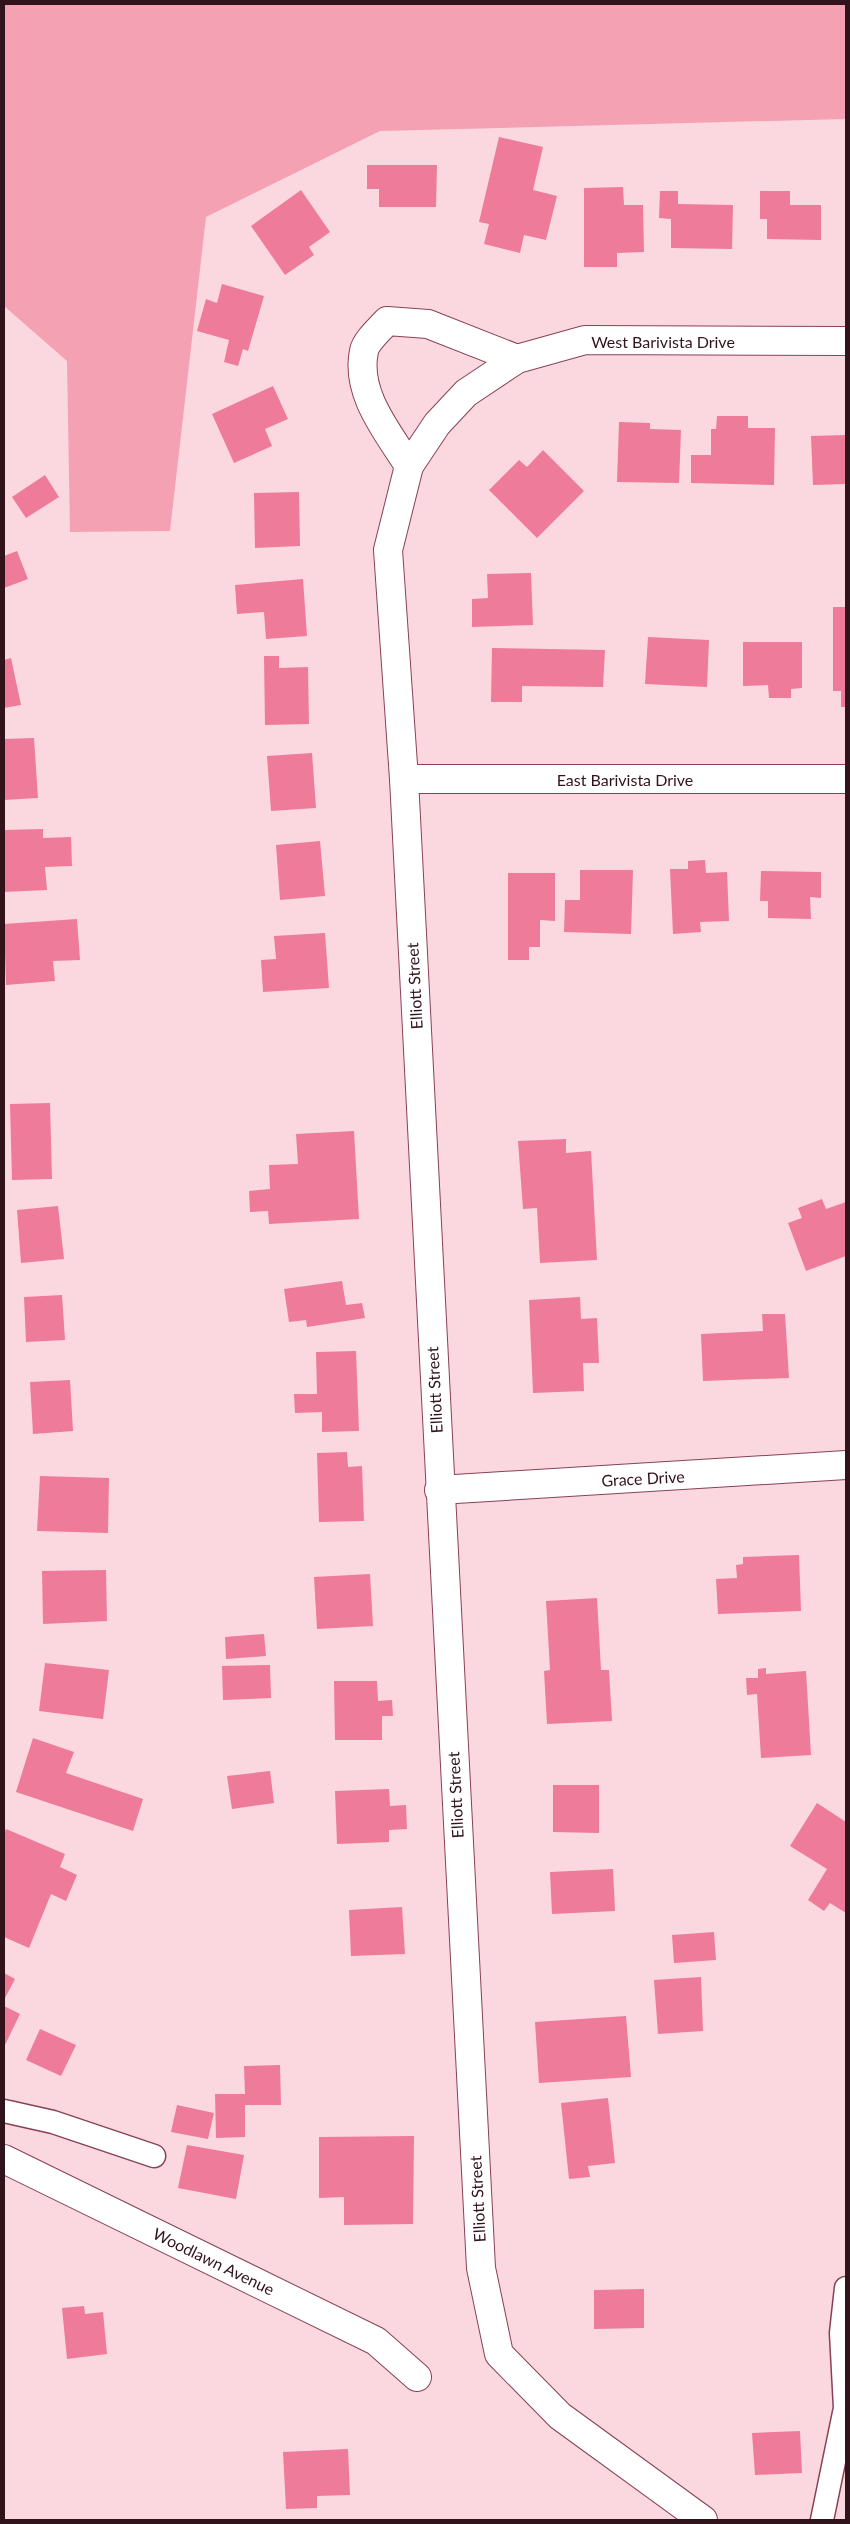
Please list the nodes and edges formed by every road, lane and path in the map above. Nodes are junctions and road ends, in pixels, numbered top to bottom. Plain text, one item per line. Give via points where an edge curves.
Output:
1 (846, 341) edge
2 (517, 359) junction
3 (409, 466) junction
4 (404, 779) junction
5 (846, 779) edge
6 (846, 1465) edge
7 (439, 1490) junction
8 (4, 2111) edge
9 (154, 2156) dead end
10 (4, 2159) edge
11 (846, 2288) edge
12 (417, 2377) dead end
13 (703, 2520) edge
14 (822, 2520) edge

1 - 2 street, West Barivista Drive via 585,340
2 - 3 street, West Barivista Drive via 466,393 436,424
2 - 3 street via 428,324 387,321 364,350 362,376 369,401
3 - 4 street, Elliott Street via 388,550
4 - 5 street, East Barivista Drive
4 - 7 street, Elliott Street
6 - 7 street, Grace Drive
7 - 13 street, Elliott Street via 481,2268 499,2354 560,2416
8 - 9 lane via 53,2122
10 - 12 street, Woodlawn Avenue via 376,2341
11 - 14 lane via 841,2333 845,2408

